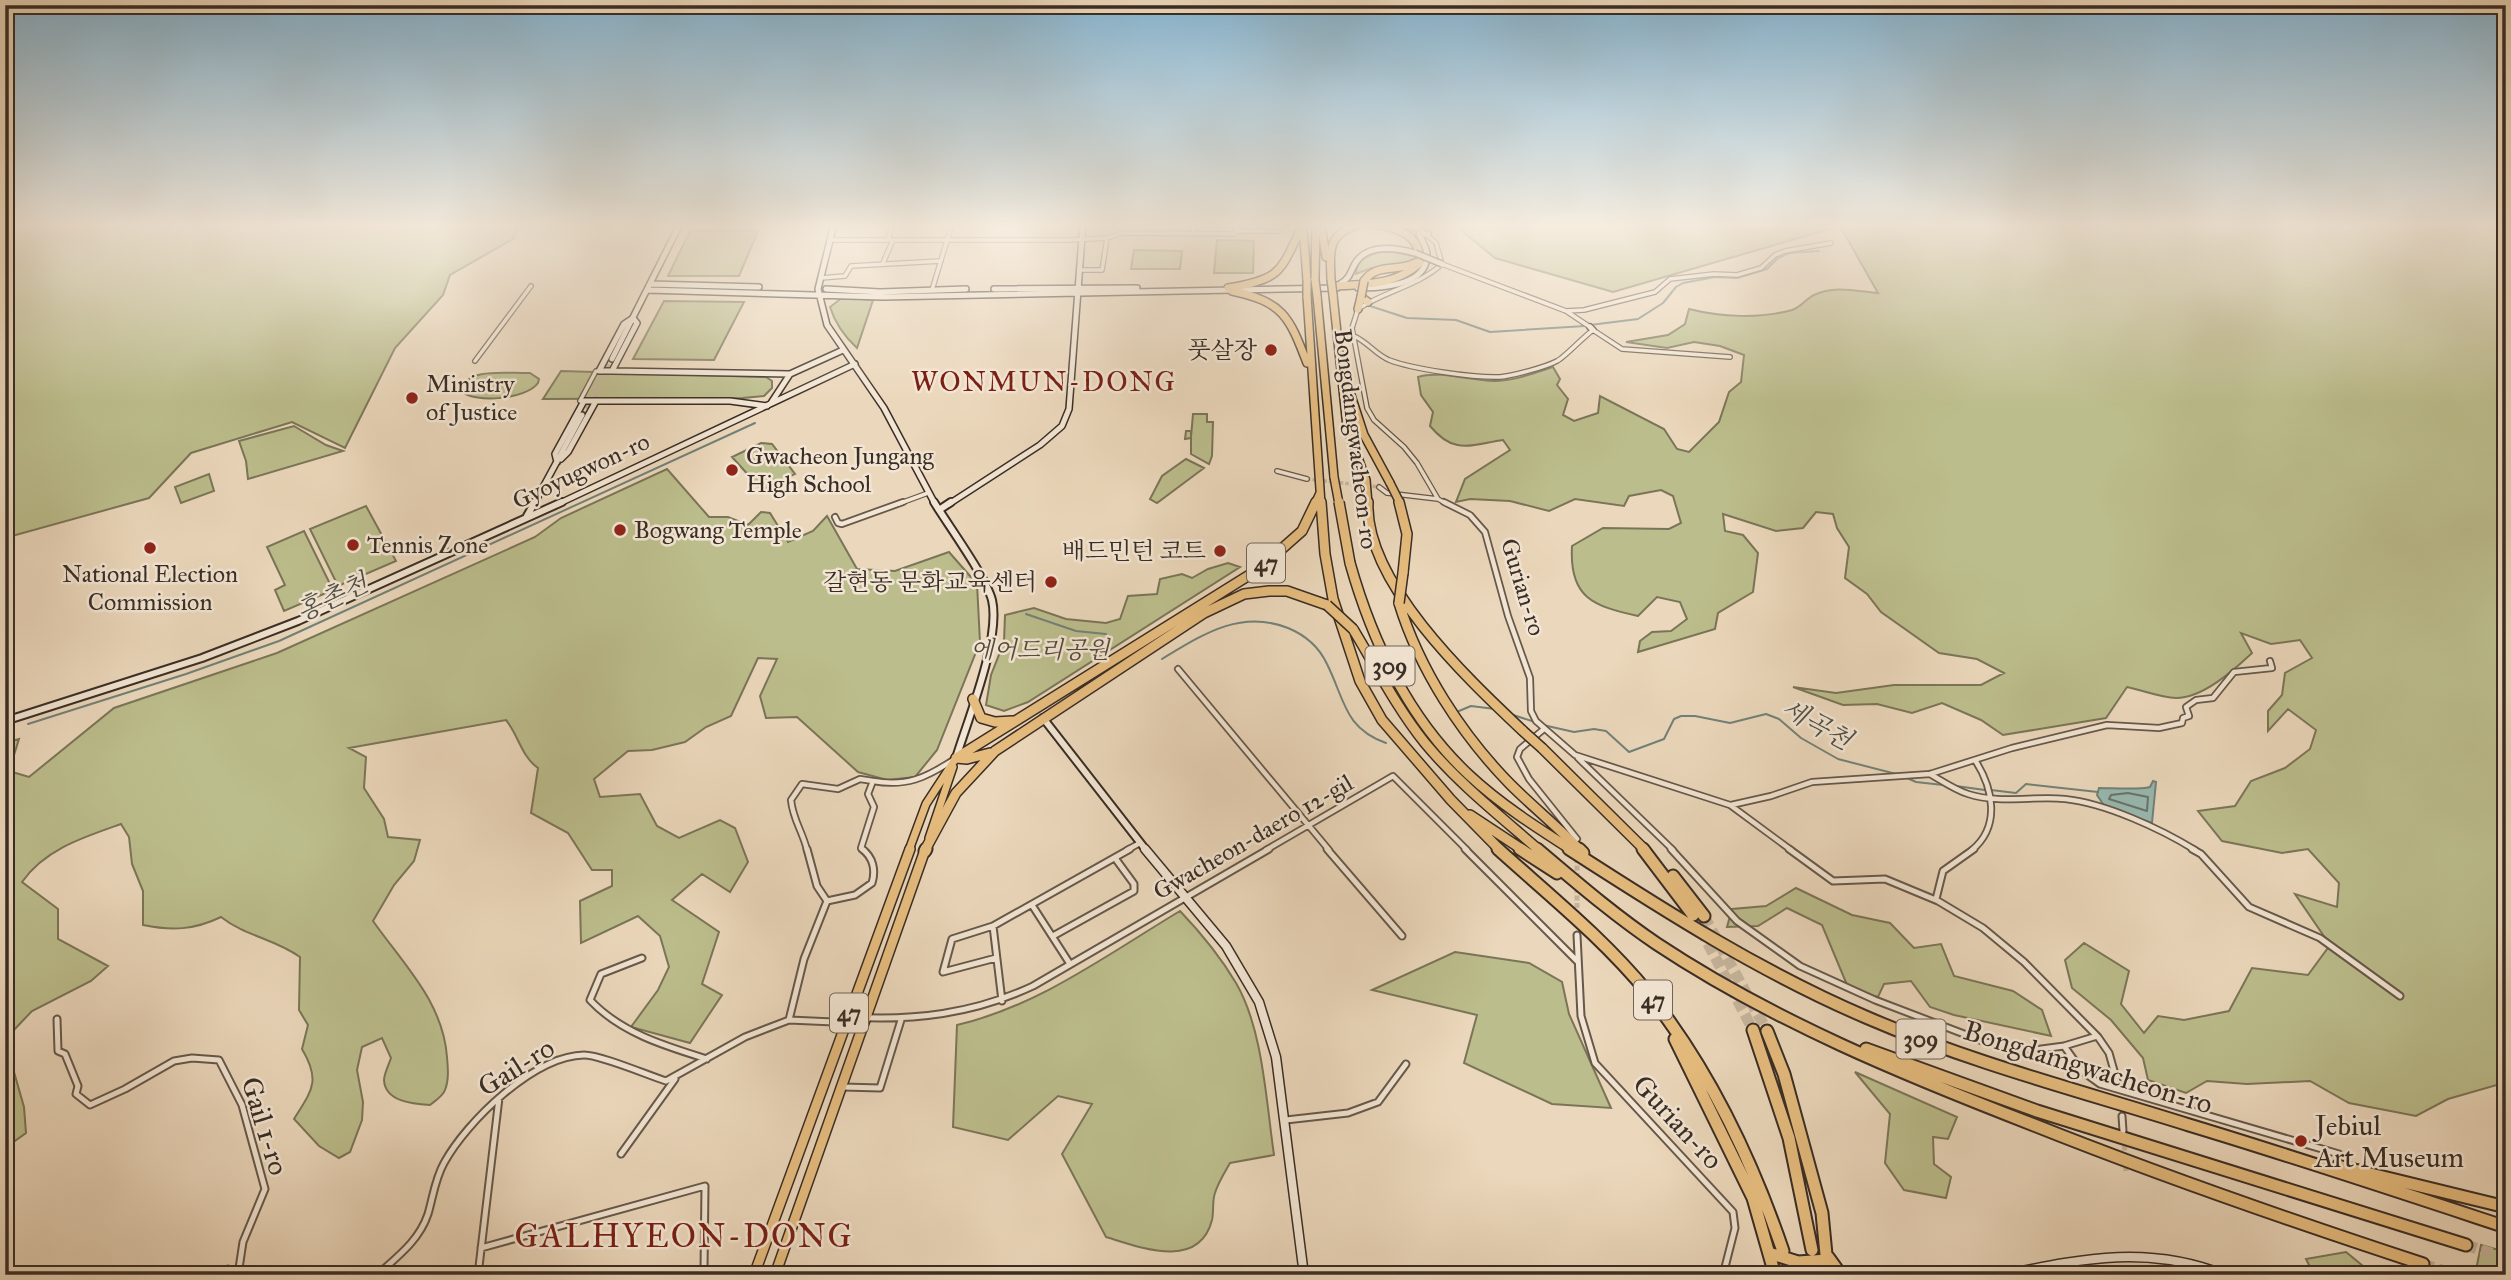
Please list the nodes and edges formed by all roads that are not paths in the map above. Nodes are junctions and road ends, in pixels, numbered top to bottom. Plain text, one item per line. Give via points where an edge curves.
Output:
1 (651, 284) edge
2 (820, 284) edge
3 (934, 284) edge
4 (1078, 284) edge
5 (1252, 284) edge
6 (1310, 284) edge
7 (1312, 284) edge
8 (1332, 284) edge
9 (1341, 284) edge
10 (1354, 284) edge
11 (1364, 284) edge
12 (1395, 284) edge
13 (1409, 284) edge
14 (1494, 284) edge
15 (1665, 284) edge
16 (531, 286) dead end
17 (1336, 286) junction
18 (649, 287) junction
19 (1230, 290) junction
20 (818, 291) junction
21 (1077, 291) junction
22 (932, 292) junction
23 (1364, 299) junction
24 (1336, 308) junction
25 (1358, 309) joint
26 (1566, 311) junction
27 (633, 318) junction
28 (1592, 328) junction
29 (1353, 335) junction
30 (843, 350) junction
31 (1730, 357) dead end
32 (612, 359) tunnel mouth
33 (475, 361) dead end
34 (855, 364) junction
35 (598, 371) junction
36 (612, 372) junction
37 (1311, 373) junction
38 (790, 374) junction
39 (582, 401) junction
40 (596, 401) junction
41 (769, 405) junction
42 (582, 415) tunnel mouth
43 (557, 462) junction
44 (1277, 471) dead end
45 (1307, 479) tunnel mouth
46 (1390, 483) joint
47 (1322, 485) junction
48 (1378, 487) tunnel mouth
49 (928, 493) junction
50 (1438, 499) junction
51 (939, 510) junction
52 (835, 517) dead end
53 (526, 518) junction
54 (2270, 661) dead end
55 (1178, 669) dead end
56 (973, 699) junction
57 (1020, 718) junction
58 (1043, 718) junction
59 (5, 721) edge
60 (1544, 729) junction
61 (995, 751) junction
62 (1575, 755) junction
63 (957, 758) junction
64 (1975, 760) junction
65 (1599, 762) junction
66 (1592, 771) junction
67 (1930, 774) junction
68 (873, 781) junction
69 (1992, 796) junction
70 (1451, 800) junction
71 (926, 804) junction
72 (1730, 805) junction
73 (937, 809) junction
74 (1307, 825) junction
75 (1577, 839) dead end
76 (1140, 843) junction
77 (925, 851) junction
78 (1115, 858) junction
79 (1594, 865) junction
80 (1586, 890) junction
81 (1185, 897) junction
82 (1936, 899) junction
83 (827, 901) junction
84 (1032, 905) junction
85 (1698, 915) tunnel mouth
86 (993, 926) junction
87 (1577, 935) dead end
88 (1053, 936) junction
89 (1402, 936) dead end
90 (642, 958) dead end
91 (996, 958) junction
92 (1577, 961) junction
93 (1070, 964) junction
94 (2400, 996) dead end
95 (1002, 1001) junction
96 (848, 1017) junction
97 (1666, 1018) junction
98 (57, 1019) dead end
99 (867, 1019) junction
100 (789, 1020) junction
101 (901, 1020) junction
102 (834, 1022) dead end
103 (1802, 1024) junction
104 (1753, 1030) tunnel mouth
105 (1767, 1031) tunnel mouth
106 (2097, 1036) junction
107 (2064, 1046) junction
108 (707, 1059) junction
109 (1406, 1063) dead end
110 (676, 1078) junction
111 (2118, 1085) dead end
112 (843, 1087) junction
113 (499, 1097) junction
114 (2122, 1116) dead end
115 (1286, 1121) junction
116 (2123, 1131) tunnel mouth
117 (2275, 1151) junction
118 (621, 1154) dead end
119 (2339, 1154) dead end
120 (2506, 1207) edge
121 (2506, 1227) edge
122 (2466, 1245) tunnel mouth
123 (481, 1248) junction
124 (1812, 1250) tunnel mouth
125 (1783, 1251) tunnel mouth
126 (1769, 1253) junction
127 (1828, 1258) junction
128 (2423, 1264) tunnel mouth
129 (211, 1275) edge
130 (227, 1275) edge
131 (238, 1275) edge
132 (377, 1275) edge
133 (478, 1275) edge
134 (698, 1275) edge
135 (754, 1275) edge
136 (775, 1275) edge
137 (1304, 1275) edge
138 (1723, 1275) edge
139 (1775, 1275) edge
140 (1828, 1275) edge
141 (1840, 1275) edge
142 (2002, 1275) edge
143 (2225, 1275) edge

1 - 18 street
2 - 20 street
3 - 22 street
4 - 21 street
5 - 19 highway
6 - 37 highway, 47, bridge
7 - 79 highway, Bongdamgwacheon-ro / 309, bridge via 1334,477 1350,563 1383,656 1452,758 1508,808
8 - 24 highway, bridge
9 - 17 street
10 - 17 highway
11 - 23 highway, bridge
12 - 19 street
13 - 23 street
14 - 26 street
15 - 26 street via 1655,292
16 - 33 street
17 - 19 street
18 - 20 street
18 - 27 street
19 - 21 street
19 - 37 highway via 1262,299 1285,313 1296,329
20 - 22 street via 883,297
20 - 30 street via 827,325
21 - 22 street
21 - 51 street via 1069,409 1062,426 1022,459
23 - 25 highway
24 - 46 highway via 1342,320 1350,398
24 - 85 highway, bridge via 1350,442 1368,489 1367,519 1406,601 1434,640 1486,696 1677,880
25 - 29 street
26 - 28 street
27 - 32 street
27 - 35 street via 624,324
27 - 36 street via 637,323
28 - 29 street via 1558,361 1501,377 1415,368 1387,359
28 - 31 street via 1622,349
29 - 50 street via 1367,408 1417,463
30 - 34 street
30 - 38 street
34 - 41 street, Gyoyugwon-ro
34 - 49 street via 884,408
35 - 36 street
35 - 39 street
36 - 38 street
37 - 47 highway, 47
38 - 41 street
39 - 40 street
39 - 43 street via 555,453
40 - 41 street
40 - 43 street via 568,452
41 - 53 street, Gyoyugwon-ro
42 - 43 street
43 - 53 street
44 - 45 street
46 - 79 highway, bridge via 1407,534 1399,603 1407,631 1446,699 1507,781
47 - 57 highway, 47 via 1302,531 1259,569
47 - 70 highway, 47 via 1325,554 1333,599 1360,681 1382,720
48 - 50 street via 1387,494
49 - 51 street
49 - 52 street via 842,524
50 - 60 street, Gurian-ro via 1470,515 1485,532 1530,678 1531,711
51 - 56 street via 992,599 994,621
53 - 59 street, Gyoyugwon-ro via 260,636
54 - 64 street via 2272,668 2234,672 2213,698 2186,707 2189,716 2182,723 2159,728 2108,725
55 - 74 street
56 - 57 highway via 981,718 1009,723
56 - 63 street
57 - 63 highway, 47
58 - 61 highway
58 - 76 street
58 - 80 highway, Bongdamgwacheon-ro / 309, bridge via 1204,613 1244,594 1287,591 1327,605 1353,629 1426,744 1481,800
60 - 62 street
60 - 75 street via 1517,757
61 - 63 highway
61 - 77 highway via 956,793
62 - 65 street
62 - 66 street
63 - 68 street via 925,780 900,785
63 - 71 main road, 47
63 - 73 main road
64 - 67 street
64 - 69 street via 1986,775
65 - 66 street
65 - 72 street
66 - 107 street via 1657,833 1737,921 1800,966 1985,1042 2034,1050
67 - 69 street via 1967,794
67 - 72 street via 1812,782
68 - 83 street via 867,793 873,815 861,848 869,854 875,875 857,894
68 - 83 street via 860,779 838,789 802,784 791,800 817,886
69 - 82 street via 1990,827 1976,847 1953,859 1940,877
69 - 94 street via 2086,803 2164,831 2202,854 2249,907 2320,938
70 - 80 highway
70 - 97 highway, 47 via 1606,946
71 - 73 main road via 933,803
71 - 96 main road, 47
72 - 82 street via 1833,881 1883,879
73 - 77 main road
74 - 81 street, Gwacheon-daero 12-gil
74 - 89 street
74 - 92 street, Gwacheon-daero 12-gil via 1393,776
76 - 78 street
76 - 81 street
77 - 99 main road
78 - 84 street
78 - 88 street via 1134,891
79 - 117 highway, Bongdamgwacheon-ro / 309 via 1732,952 1908,1035
80 - 103 highway, Bongdamgwacheon-ro / 309 via 1665,948
81 - 93 street, Gwacheon-daero 12-gil
81 - 115 street via 1226,946 1259,1002 1276,1057
82 - 106 street via 1993,932
83 - 100 street via 801,963
84 - 86 street
84 - 88 street
86 - 91 street
86 - 91 street via 952,939 943,972
87 - 92 street, Gurian-ro
88 - 93 street
90 - 108 street via 601,974 590,1000 602,1013 653,1042
91 - 95 street
92 - 138 street, Gurian-ro via 1580,1016 1595,1063 1733,1212 1735,1228
93 - 95 street, Gwacheon-daero 12-gil
95 - 101 street, Gwacheon-daero 12-gil via 965,1012
96 - 99 street, Gwacheon-daero 12-gil
96 - 135 main road, 47
97 - 125 highway, 47 via 1729,1122 1765,1198
97 - 126 highway via 1753,1198
98 - 131 street, Gail 1-ro via 58,1051 65,1054 78,1086 76,1094 90,1105 175,1060 219,1060 226,1069 265,1189 240,1249
99 - 101 street, Gwacheon-daero 12-gil
99 - 112 main road
100 - 102 street
100 - 108 street via 745,1037
101 - 112 street via 880,1088
103 - 122 highway, Bongdamgwacheon-ro / 309 via 1990,1095
103 - 128 highway, Bongdamgwacheon-ro via 1889,1066 2198,1189
104 - 124 highway via 1787,1131
105 - 127 highway via 1784,1074 1822,1213
106 - 107 street
106 - 111 street via 2109,1052
107 - 119 street via 2082,1071 2100,1084
108 - 110 street
109 - 115 street via 1378,1102 1348,1113
110 - 113 street, Gail-ro via 661,1080 601,1059 573,1056
110 - 118 street
112 - 136 main road
113 - 123 street
113 - 132 street, Gail-ro via 444,1162 427,1220 417,1237
114 - 116 street
115 - 137 street
117 - 120 highway, Bongdamgwacheon-ro
117 - 121 highway, Bongdamgwacheon-ro / 309
123 - 133 street
123 - 134 street via 705,1186 704,1270
126 - 127 highway via 1791,1260 1819,1262
126 - 139 highway
127 - 140 highway
127 - 141 highway
129 - 130 street via 228,1269
142 - 143 street via 2085,1259 2153,1255 2192,1261

